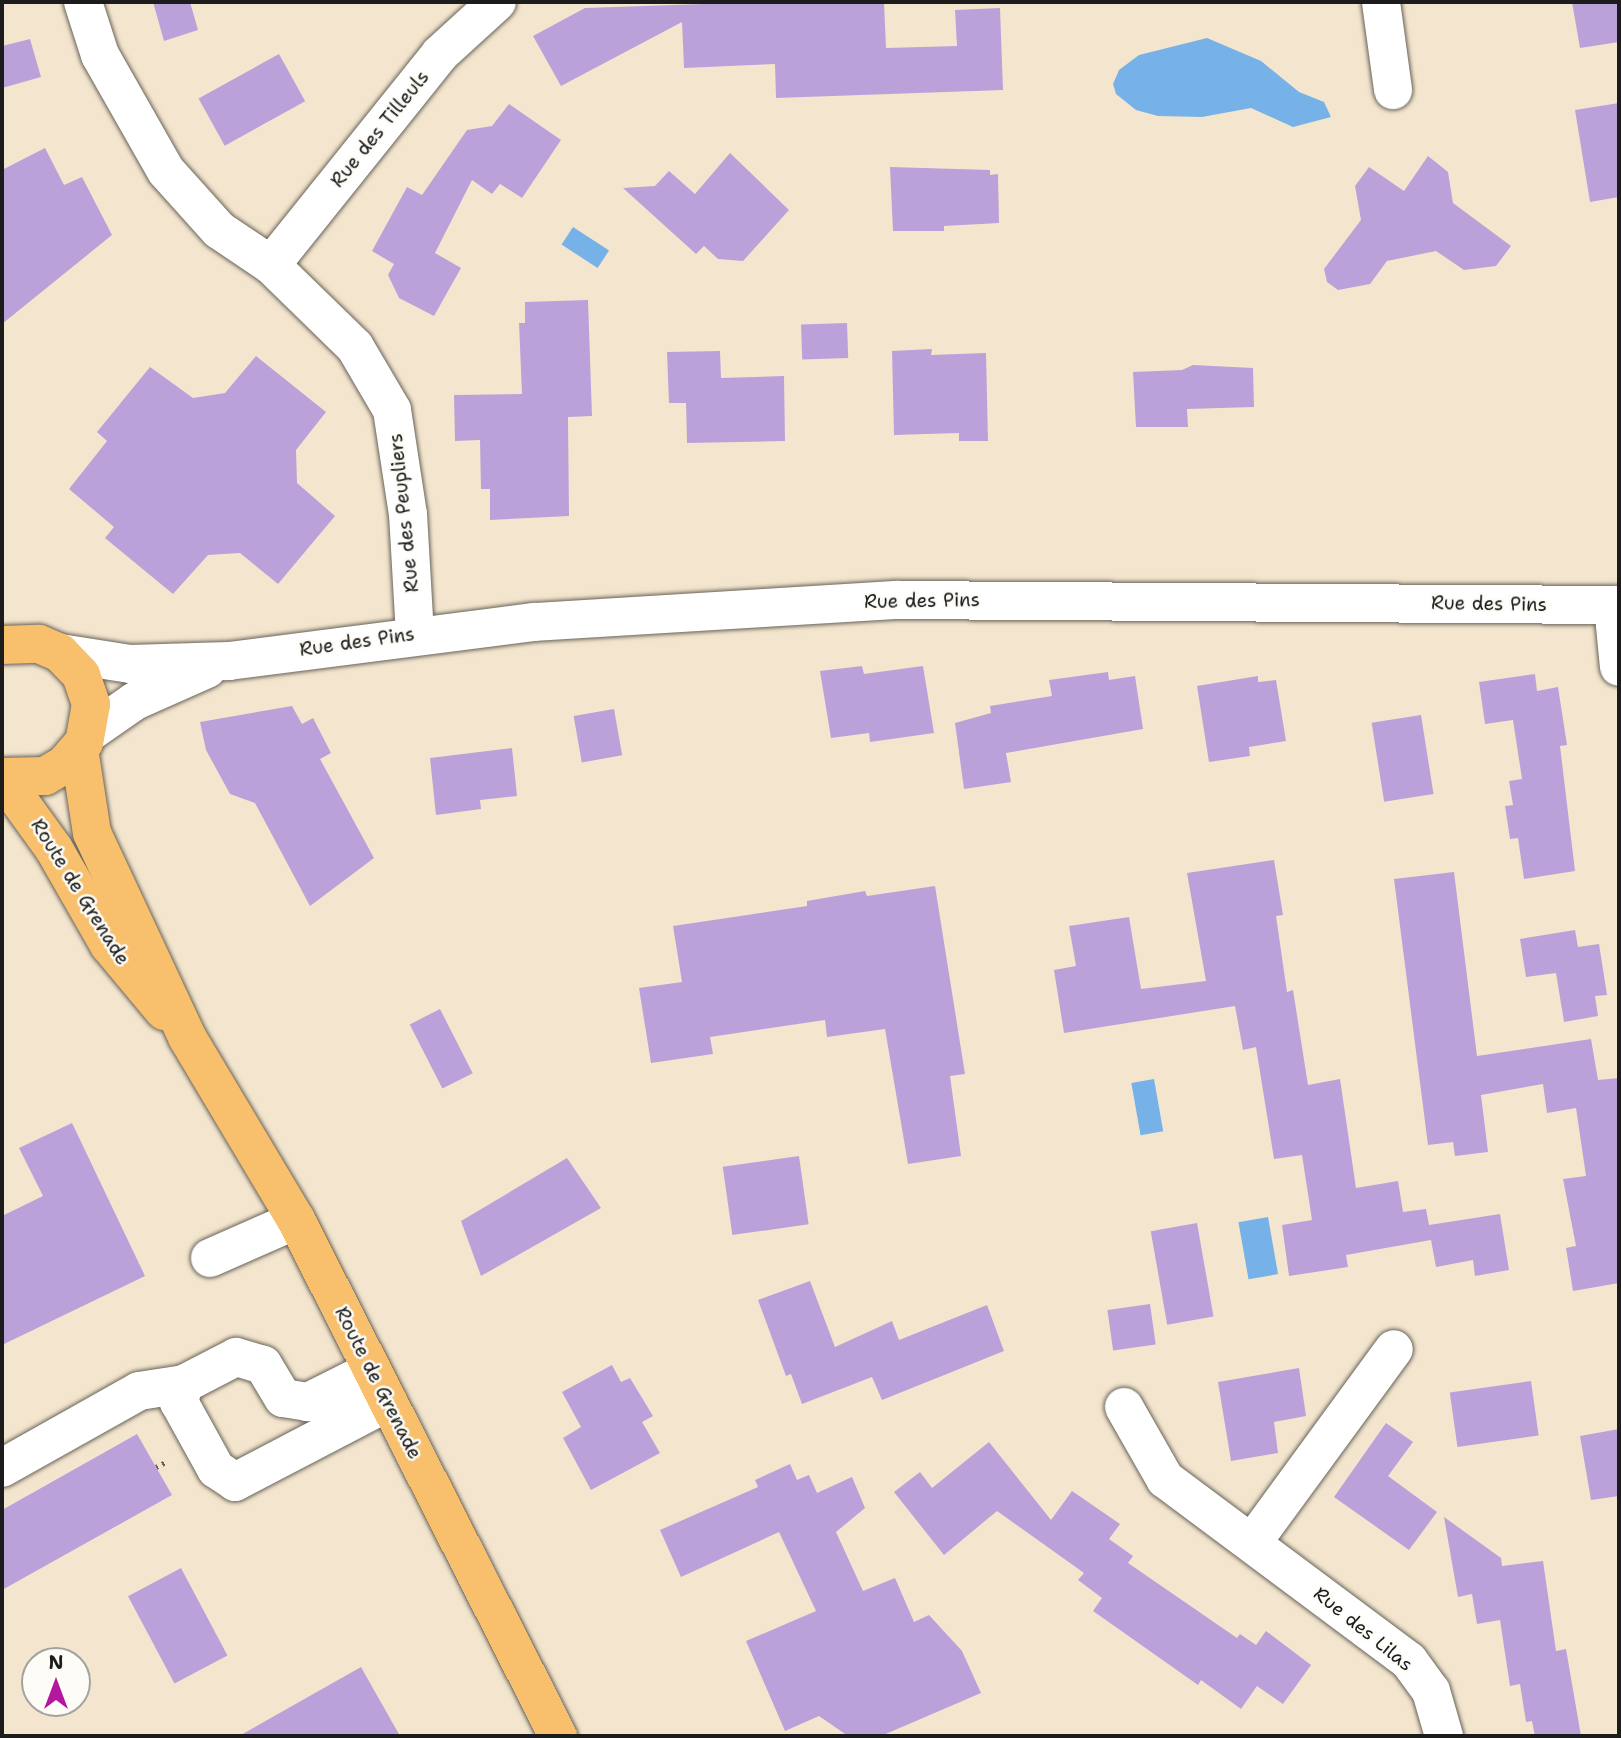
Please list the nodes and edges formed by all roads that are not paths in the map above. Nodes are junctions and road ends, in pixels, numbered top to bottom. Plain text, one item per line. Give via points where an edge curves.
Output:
1 (83, 2) edge
2 (497, 2) edge
3 (1381, 2) edge
4 (1393, 90) dead end
5 (271, 265) junction
6 (1616, 605) edge
7 (2, 614) edge
8 (415, 634) junction
9 (2, 645) edge
10 (49, 648) junction
11 (1619, 667) edge
12 (178, 670) junction
13 (83, 742) junction
14 (2, 777) edge
15 (187, 1037) junction
16 (296, 1220) junction
17 (210, 1258) dead end
18 (1394, 1349) dead end
19 (184, 1384) junction
20 (380, 1386) junction
21 (1124, 1407) dead end
22 (2, 1468) edge
23 (1252, 1543) junction
24 (558, 1736) edge
25 (1444, 1736) edge

1 - 5 street, Rue des Peupliers via 100,55 166,171 219,230
2 - 5 street, Rue des Tilleuls via 440,54
3 - 4 street
5 - 8 street, Rue des Peupliers via 355,346 392,410 408,514
6 - 8 street, Rue des Pins via 896,600 535,622
6 - 11 street
7 - 10 main road
8 - 12 street, Rue des Pins
9 - 10 main road
10 - 12 street, Rue des Pins
10 - 13 main road, Route de Grenade via 87,689 90,720
12 - 13 street, Rue des Pins
13 - 14 main road via 45,776
13 - 15 main road, Route de Grenade via 92,833
14 - 15 main road, Route de Grenade via 54,849 109,945
15 - 16 main road, Route de Grenade
16 - 17 street
16 - 20 main road, Route de Grenade
18 - 23 street
19 - 20 street via 236,1357 264,1365 283,1398 308,1402
19 - 20 street via 179,1402 216,1469 235,1482
19 - 22 street via 139,1391
20 - 24 main road, Route de Grenade
21 - 23 street, Rue des Lilas via 1165,1479
23 - 25 street, Rue des Lilas via 1409,1661 1430,1691

